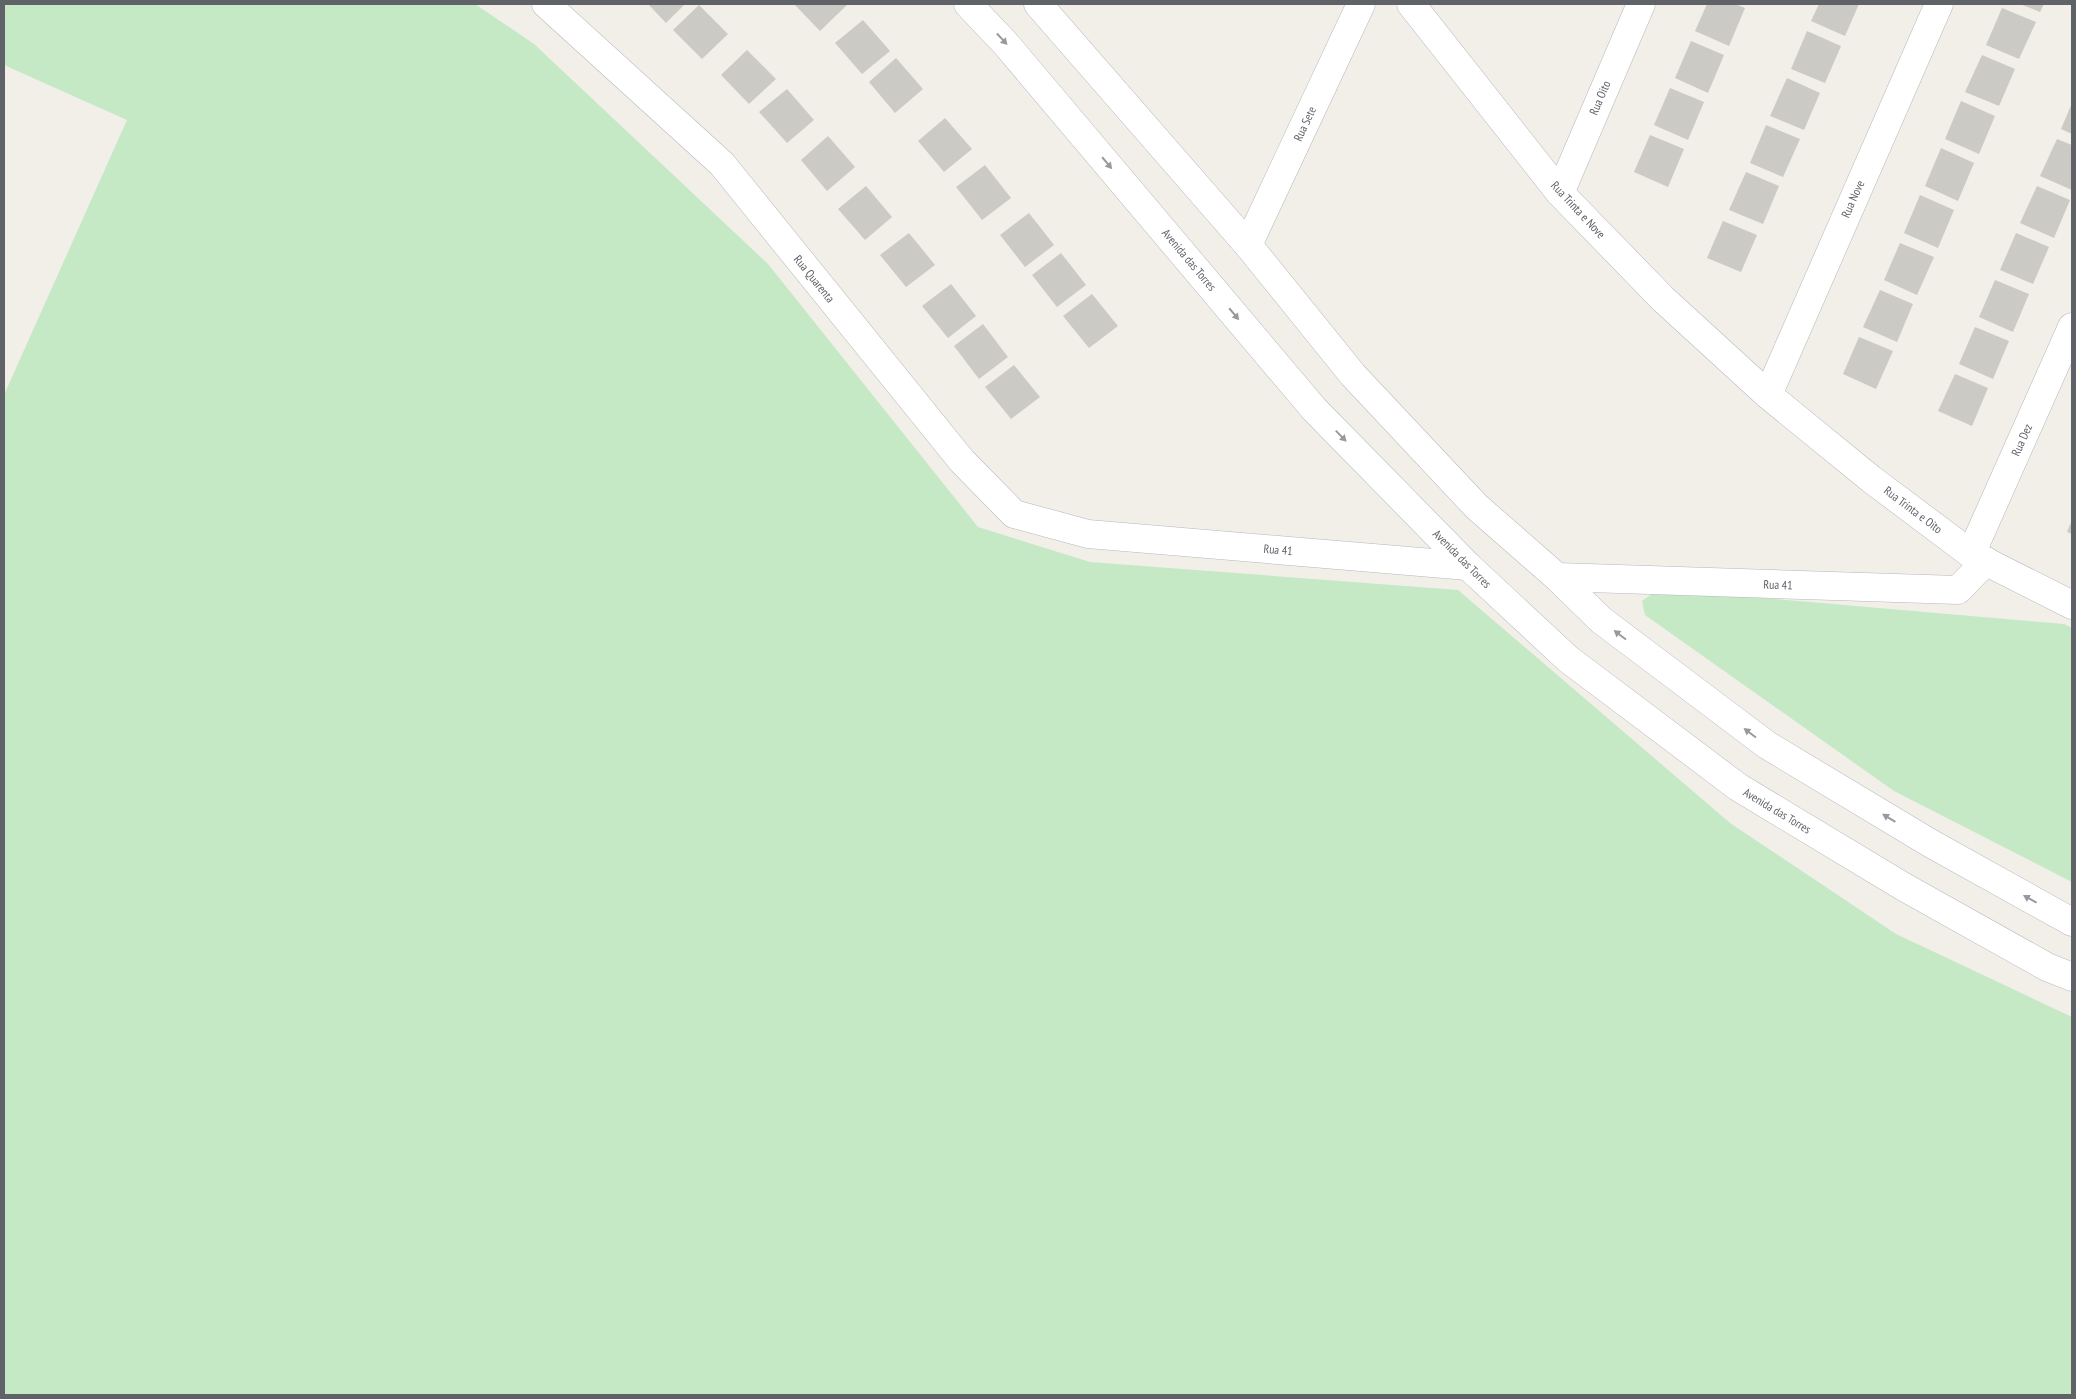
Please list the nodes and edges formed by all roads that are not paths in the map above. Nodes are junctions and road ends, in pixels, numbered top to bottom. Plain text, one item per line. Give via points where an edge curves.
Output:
1 (546, 4) edge
2 (968, 4) edge
3 (1038, 4) edge
4 (1362, 4) edge
5 (1411, 4) edge
6 (1640, 4) edge
7 (1938, 4) edge
8 (1560, 193) junction
9 (1248, 245) junction
10 (2072, 327) edge
11 (1768, 395) junction
12 (1088, 534) joint
13 (1979, 558) junction
14 (1468, 566) junction
15 (1558, 577) junction
16 (2072, 605) edge
17 (2072, 922) edge
18 (2072, 977) edge

1 - 12 street, Rua Quarenta via 722,164 962,461 1014,514
2 -> 14 street, Avenida das Torres via 1005,43 1314,409
3 - 9 street
4 - 9 street, Rua Sete
5 - 8 street, Rua Trinta e Nove
6 - 8 street, Rua Oito
7 - 11 street, Rua Nove
8 - 11 street, Rua Trinta e Nove via 1663,299
9 - 15 street via 1353,375 1477,507
10 - 13 street, Rua Dez
11 - 13 street, Rua Trinta e Oito via 1871,479
12 - 14 street, Rua 41
13 - 15 street, Rua 41 via 1958,590
13 - 16 street, Rua Trinta e Oito
14 - 18 street, Avenida das Torres via 1568,659 1738,788 1904,887 2047,967
17 -> 15 street via 1930,843 1767,745 1601,620

